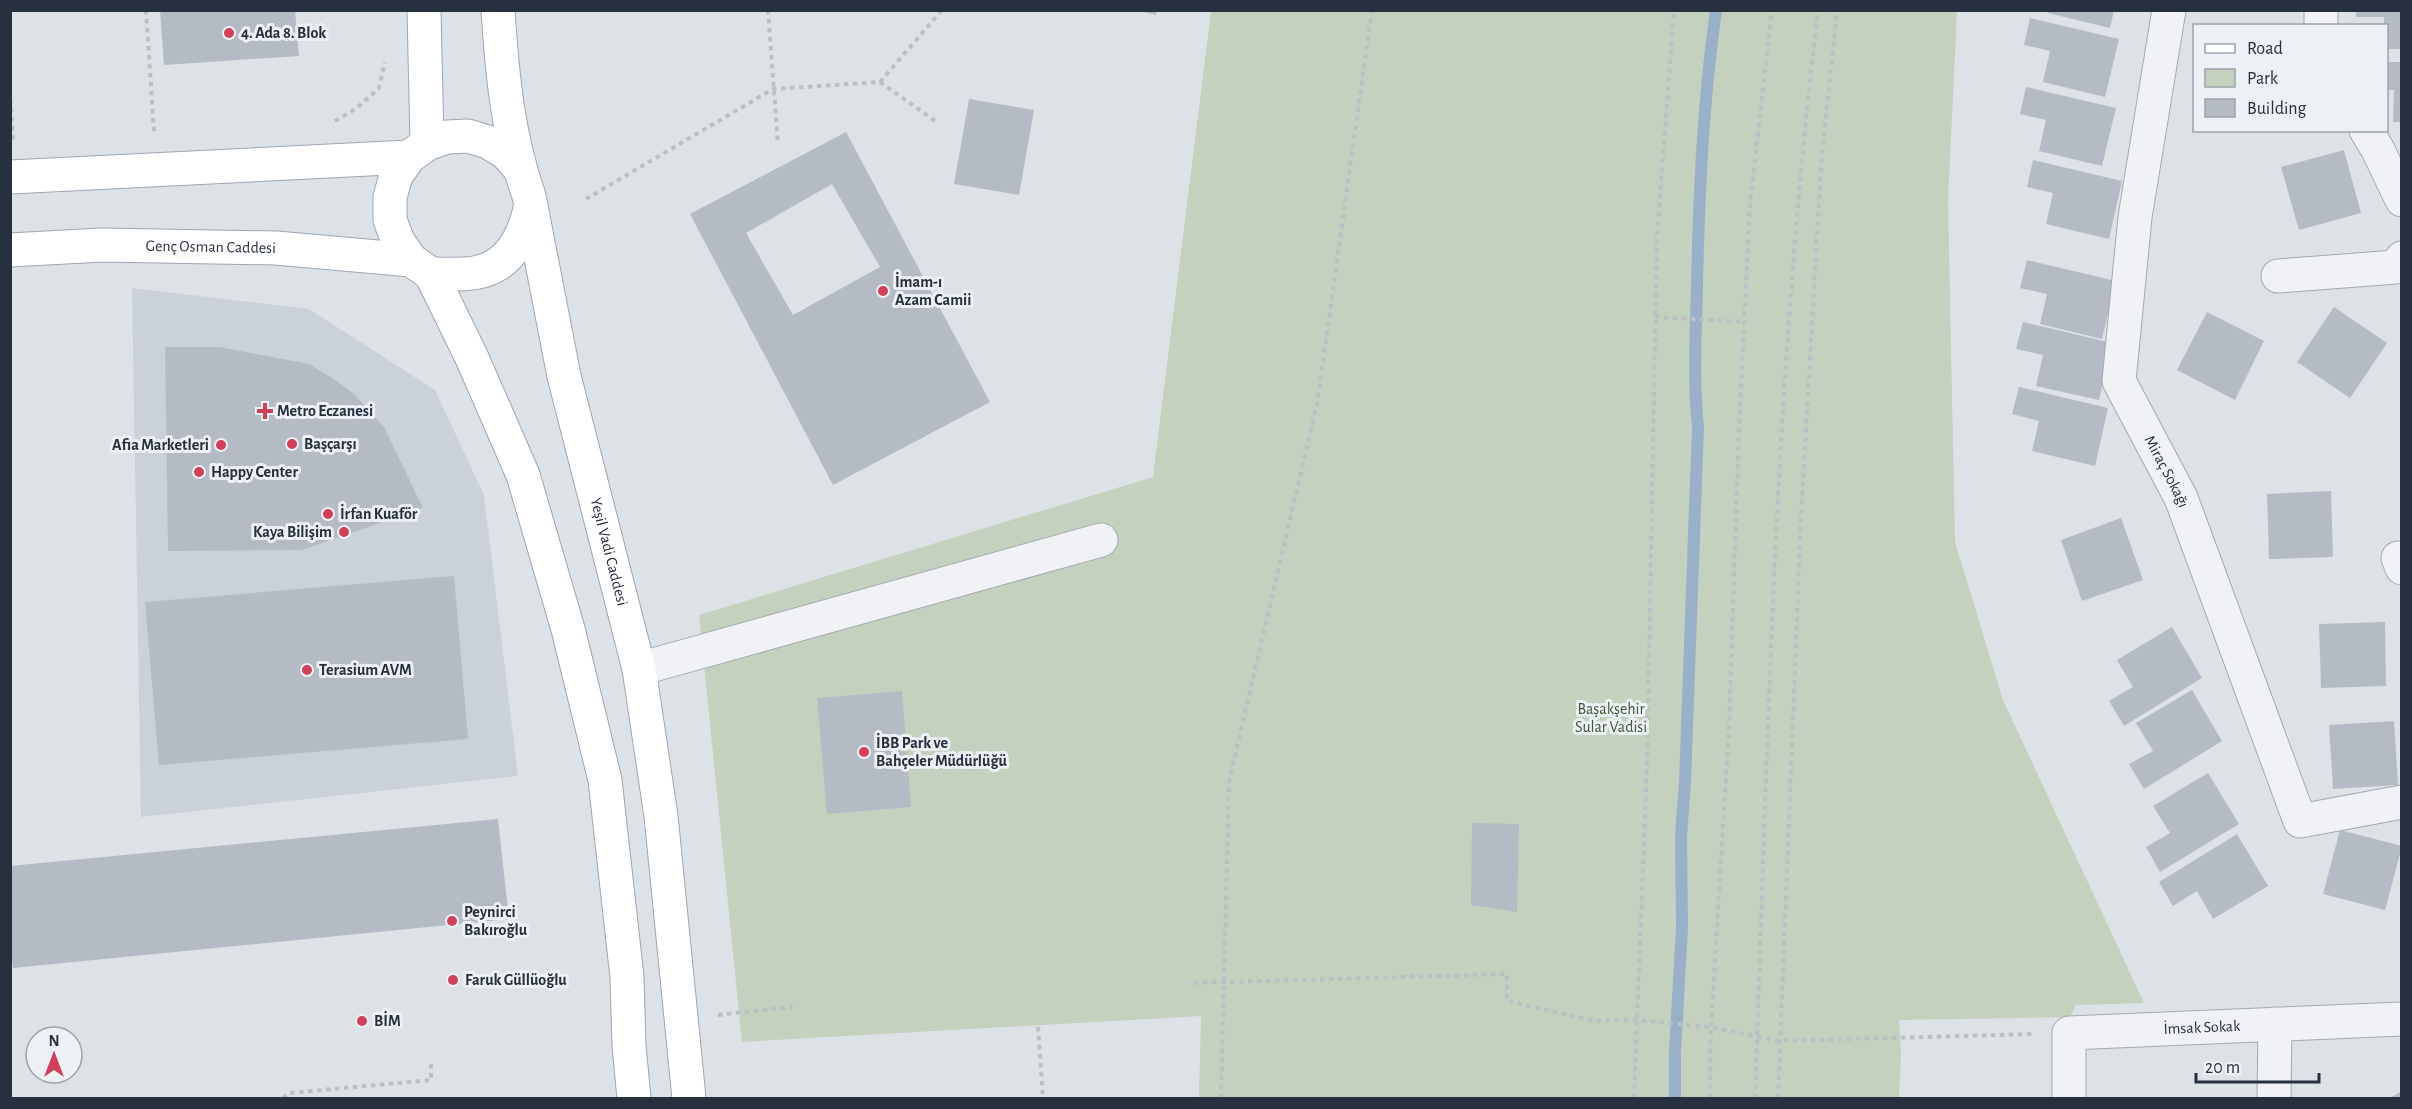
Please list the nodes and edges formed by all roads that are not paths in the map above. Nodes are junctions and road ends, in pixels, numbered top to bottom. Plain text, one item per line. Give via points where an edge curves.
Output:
1 (424, 10) edge
2 (498, 10) edge
3 (2169, 10) edge
4 (2367, 132) edge
5 (418, 150) junction
6 (520, 169) junction
7 (10, 177) edge
8 (2402, 200) edge
9 (530, 209) junction
10 (10, 250) edge
11 (2402, 258) edge
12 (421, 267) junction
13 (2278, 276) dead end
14 (1101, 540) dead end
15 (639, 669) junction
16 (2402, 802) edge
17 (2402, 1019) edge
18 (2275, 1024) junction
19 (634, 1098) edge
20 (690, 1098) edge
21 (2070, 1098) edge
22 (2274, 1098) edge

1 - 5 main road
2 - 6 main road, Yeşil Vadi Caddesi via 502,71
3 - 16 lane, Miraç Sokağı via 2135,217 2119,381 2181,498 2301,821
4 - 8 lane
5 - 6 main road via 447,137 468,136 506,153
5 - 7 main road
5 - 12 main road via 396,176 390,197 390,220 398,241
6 - 9 main road, Yeşil Vadi Caddesi
9 - 12 main road via 524,232 512,251 496,265 475,273
9 - 15 main road, Yeşil Vadi Caddesi via 564,376
10 - 12 main road, Genç Osman Caddesi via 102,245 264,248
11 - 13 lane via 2396,267
12 - 19 main road via 472,358 523,475 568,629 603,768 627,977
14 - 15 lane
15 - 20 main road, Yeşil Vadi Caddesi via 661,816
17 - 18 lane, İmsak Sokak
18 - 21 lane, İmsak Sokak via 2069,1033
18 - 22 lane

